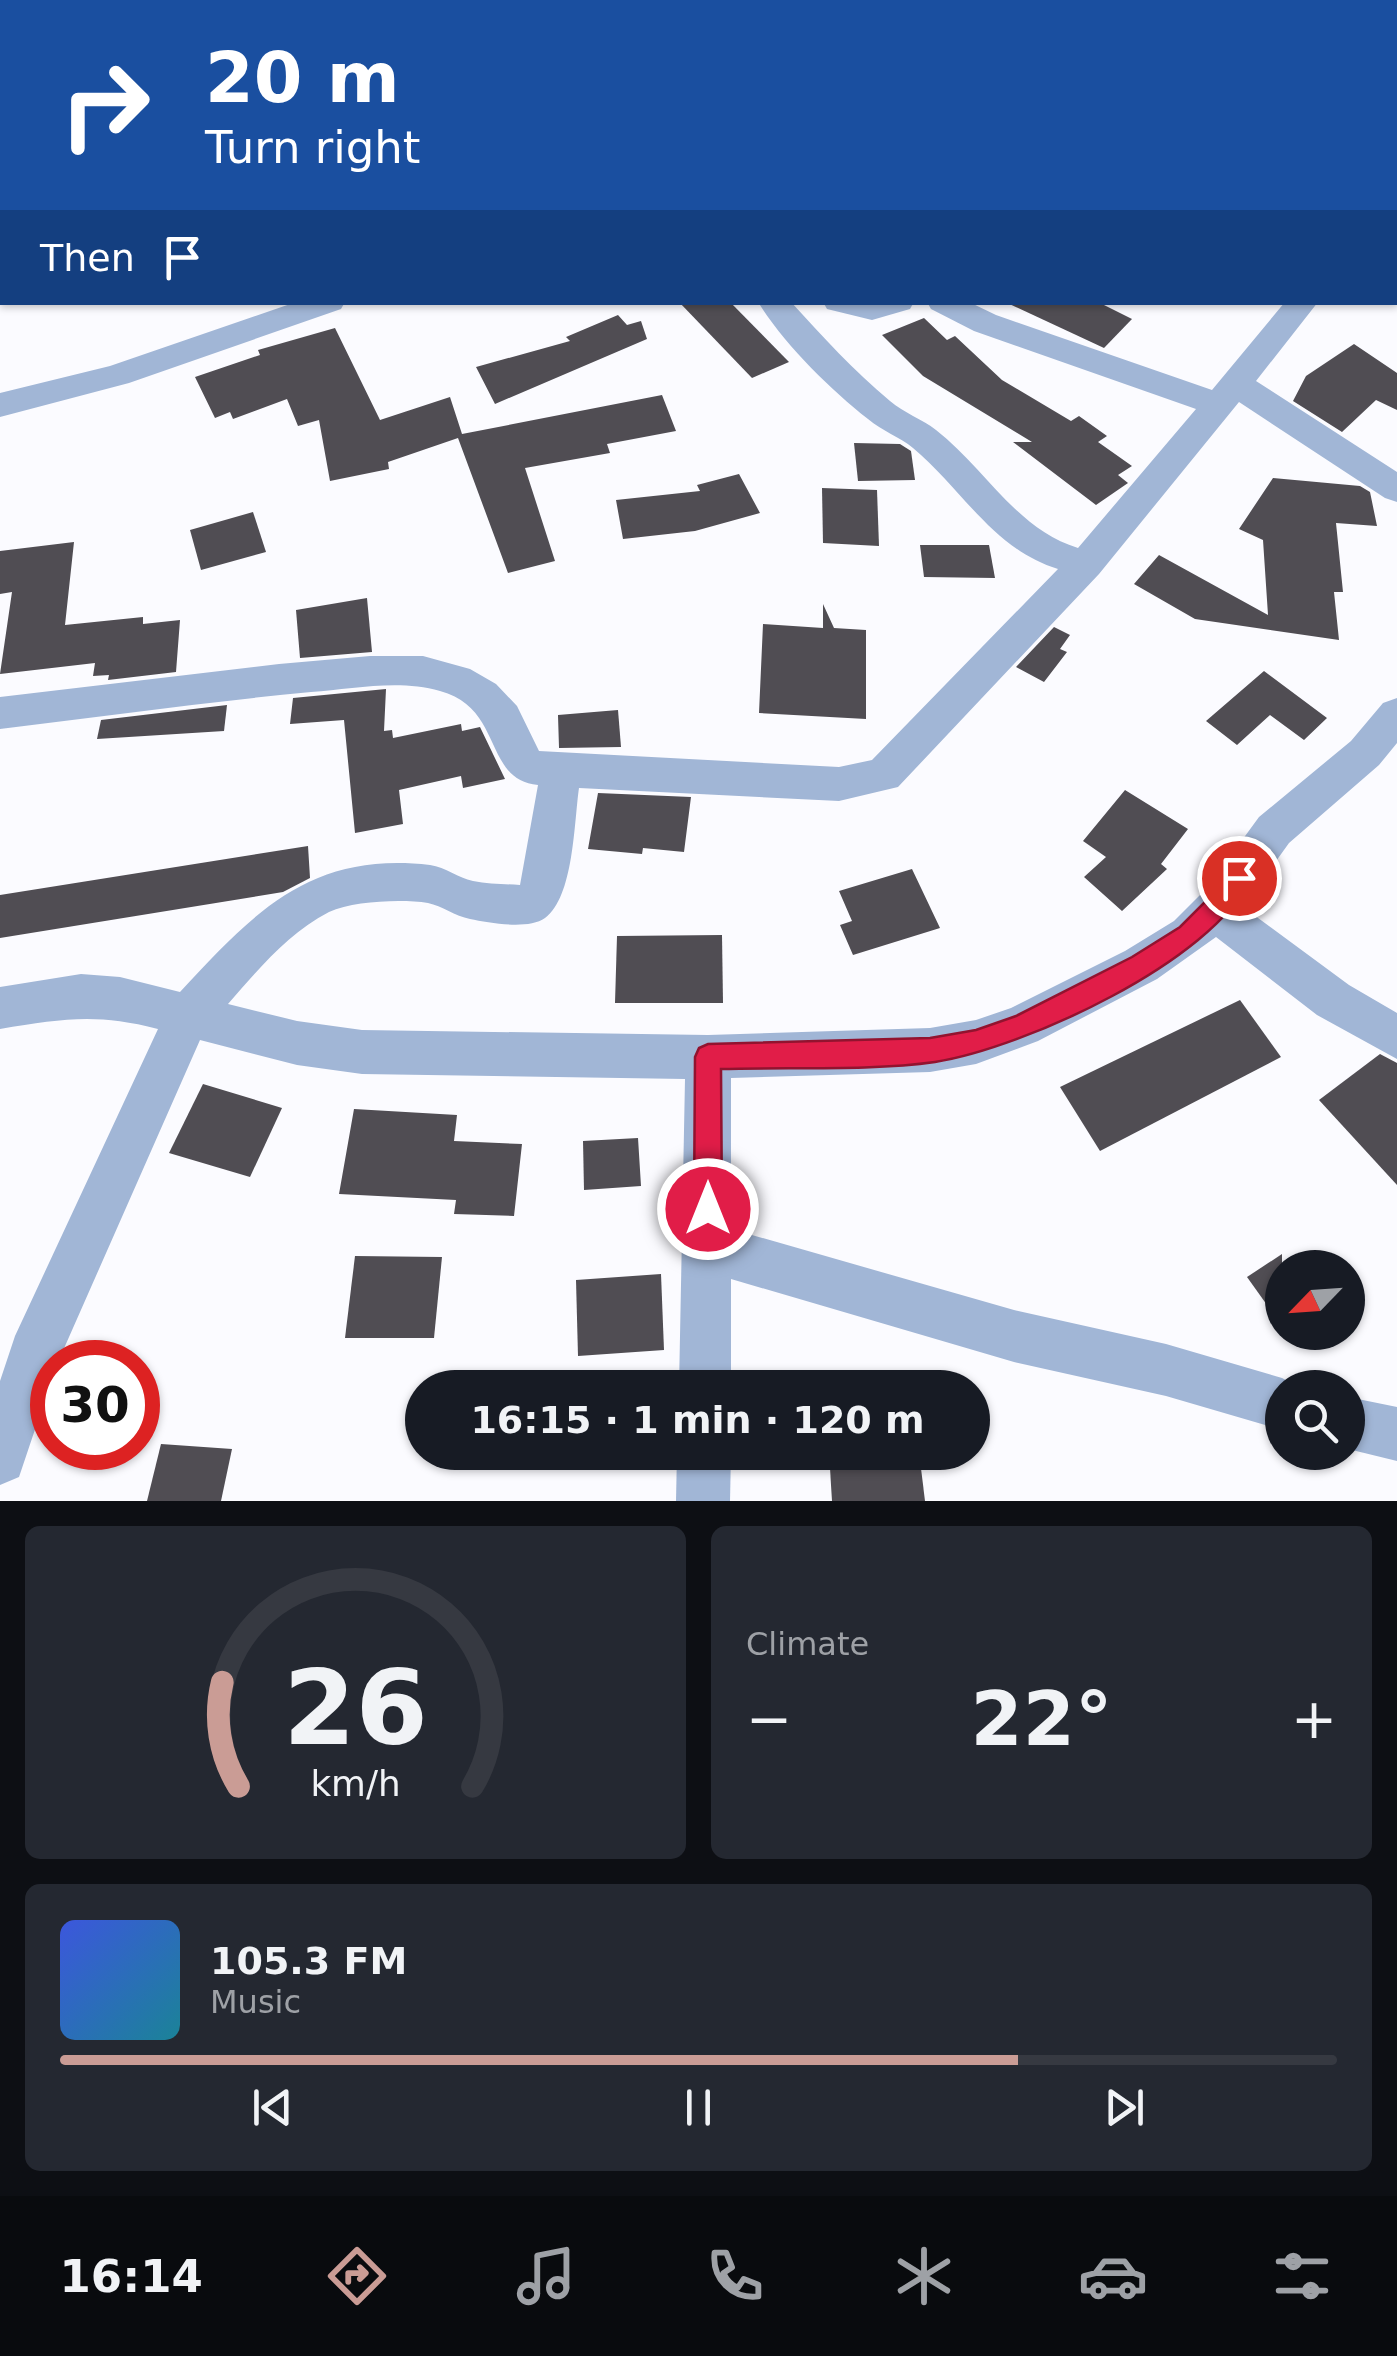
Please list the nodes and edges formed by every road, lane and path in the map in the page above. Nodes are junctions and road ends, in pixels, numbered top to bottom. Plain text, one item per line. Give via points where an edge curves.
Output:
1 (316, 305) edge
2 (776, 305) edge
3 (851, 305) edge
4 (889, 305) edge
5 (948, 305) edge
6 (1300, 305) edge
7 (278, 313) edge
8 (1226, 394) junction
9 (34, 396) junction
10 (0, 405) edge
11 (0, 426) edge
12 (1397, 490) edge
13 (1086, 564) junction
14 (0, 713) edge
15 (1397, 714) edge
16 (562, 770) junction
17 (1214, 910) junction
18 (0, 1008) edge
19 (188, 1016) junction
20 (1397, 1037) edge
21 (708, 1057) junction
22 (708, 1247) junction
23 (705, 1370) edge
24 (1265, 1399) edge
25 (1365, 1426) edge
26 (1397, 1434) edge
27 (0, 1458) edge
28 (703, 1470) edge
29 (702, 1501) edge

1 - 7 street
2 - 13 street via 833,369 925,440 997,515 1047,552
3 - 4 street
5 - 8 street via 985,323
6 - 8 street
7 - 9 street via 117,375
8 - 12 street
8 - 13 street
9 - 10 street
9 - 11 street
13 - 16 street via 884,775 839,784
14 - 16 street via 278,680 433,673 488,700 506,719 525,765
15 - 17 street via 1365,754 1274,830
16 - 19 street via 543,890 529,905 469,900 414,882 325,893 261,935
17 - 20 street via 1333,1000
17 - 21 street via 1141,965 976,1042 930,1050
18 - 19 street via 81,994
19 - 21 street via 362,1052
19 - 27 street via 41,1336
21 - 22 street
22 - 23 street
22 - 24 street via 1014,1336
25 - 26 street
28 - 29 street

